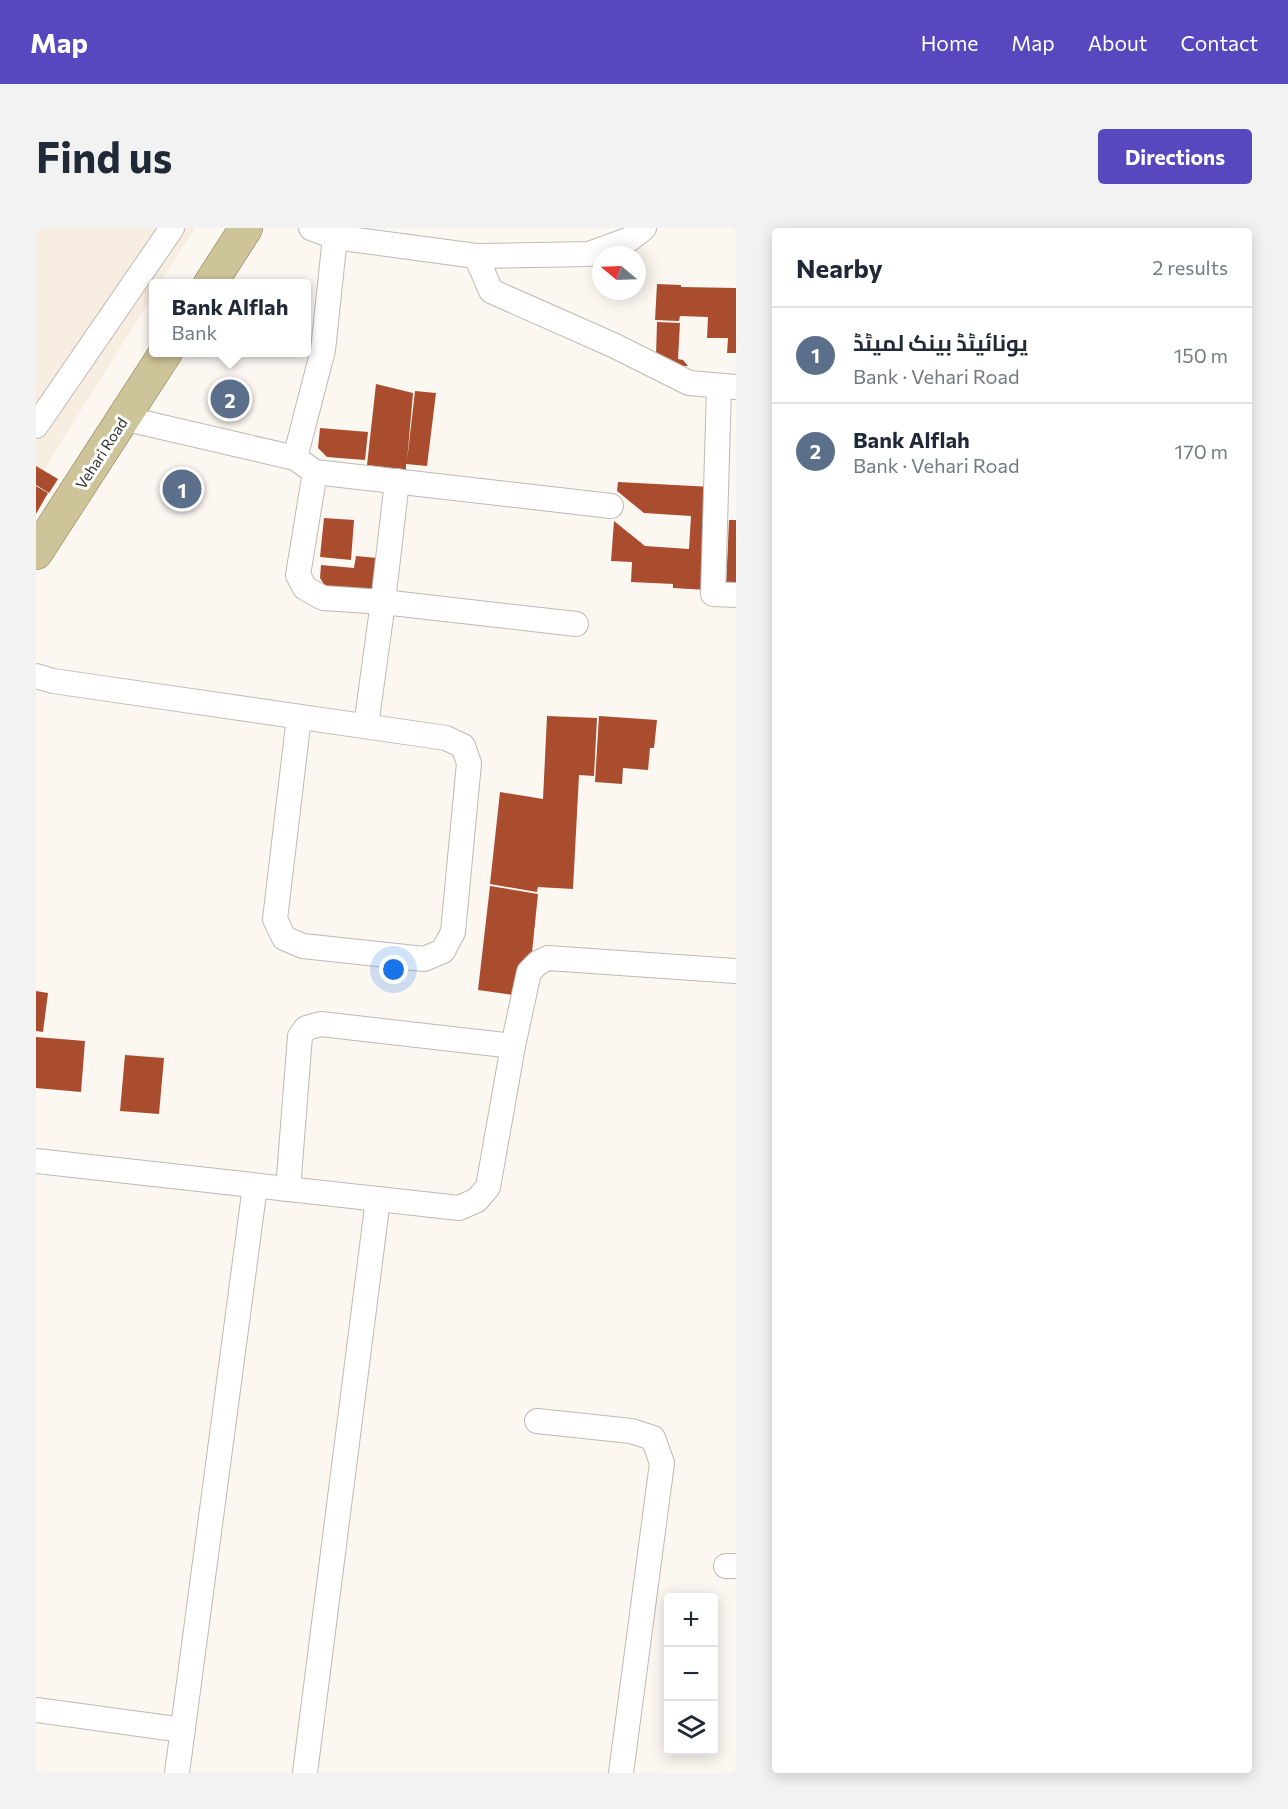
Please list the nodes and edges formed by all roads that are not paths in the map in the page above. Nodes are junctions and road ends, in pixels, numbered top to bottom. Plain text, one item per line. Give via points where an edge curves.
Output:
1 (172, 228) edge
2 (246, 228) edge
3 (311, 228) edge
4 (644, 228) edge
5 (335, 237) junction
6 (476, 256) junction
7 (213, 279) edge
8 (163, 357) edge
9 (728, 387) edge
10 (123, 418) junction
11 (36, 426) edge
12 (295, 458) junction
13 (315, 472) junction
14 (397, 481) junction
15 (611, 506) dead end
16 (36, 553) edge
17 (736, 594) edge
18 (383, 602) junction
19 (576, 624) dead end
20 (36, 676) edge
21 (299, 717) junction
22 (366, 726) junction
23 (736, 971) edge
24 (513, 1046) junction
25 (36, 1161) edge
26 (255, 1186) junction
27 (288, 1190) junction
28 (378, 1199) junction
29 (537, 1421) dead end
30 (36, 1710) edge
31 (183, 1730) junction
32 (177, 1773) edge
33 (305, 1773) edge
34 (621, 1773) edge

1 - 11 street
2 - 7 main road
3 - 5 street
4 - 6 street via 630,239 590,254
5 - 6 street
5 - 12 street via 323,350
6 - 9 street via 491,291 689,383
8 - 10 main road, Vehari Road
9 - 17 street via 713,594
10 - 12 street
10 - 16 main road, Vehari Road
12 - 13 street
13 - 14 street
13 - 18 street via 298,575 305,588 323,598
14 - 15 street
14 - 18 street
18 - 19 street
18 - 22 street
20 - 21 street
21 - 22 street
21 - 22 street via 275,919 284,938 303,946 424,959 443,951 453,932 469,763 463,746 446,738
23 - 24 street via 548,958 530,972
24 - 27 street via 321,1024 306,1028 300,1036
24 - 28 street via 488,1187 477,1200 459,1208
25 - 26 street
26 - 27 street
26 - 31 street
27 - 28 street
28 - 33 street
29 - 34 street via 631,1431 653,1438 662,1463
30 - 31 street
31 - 32 street

